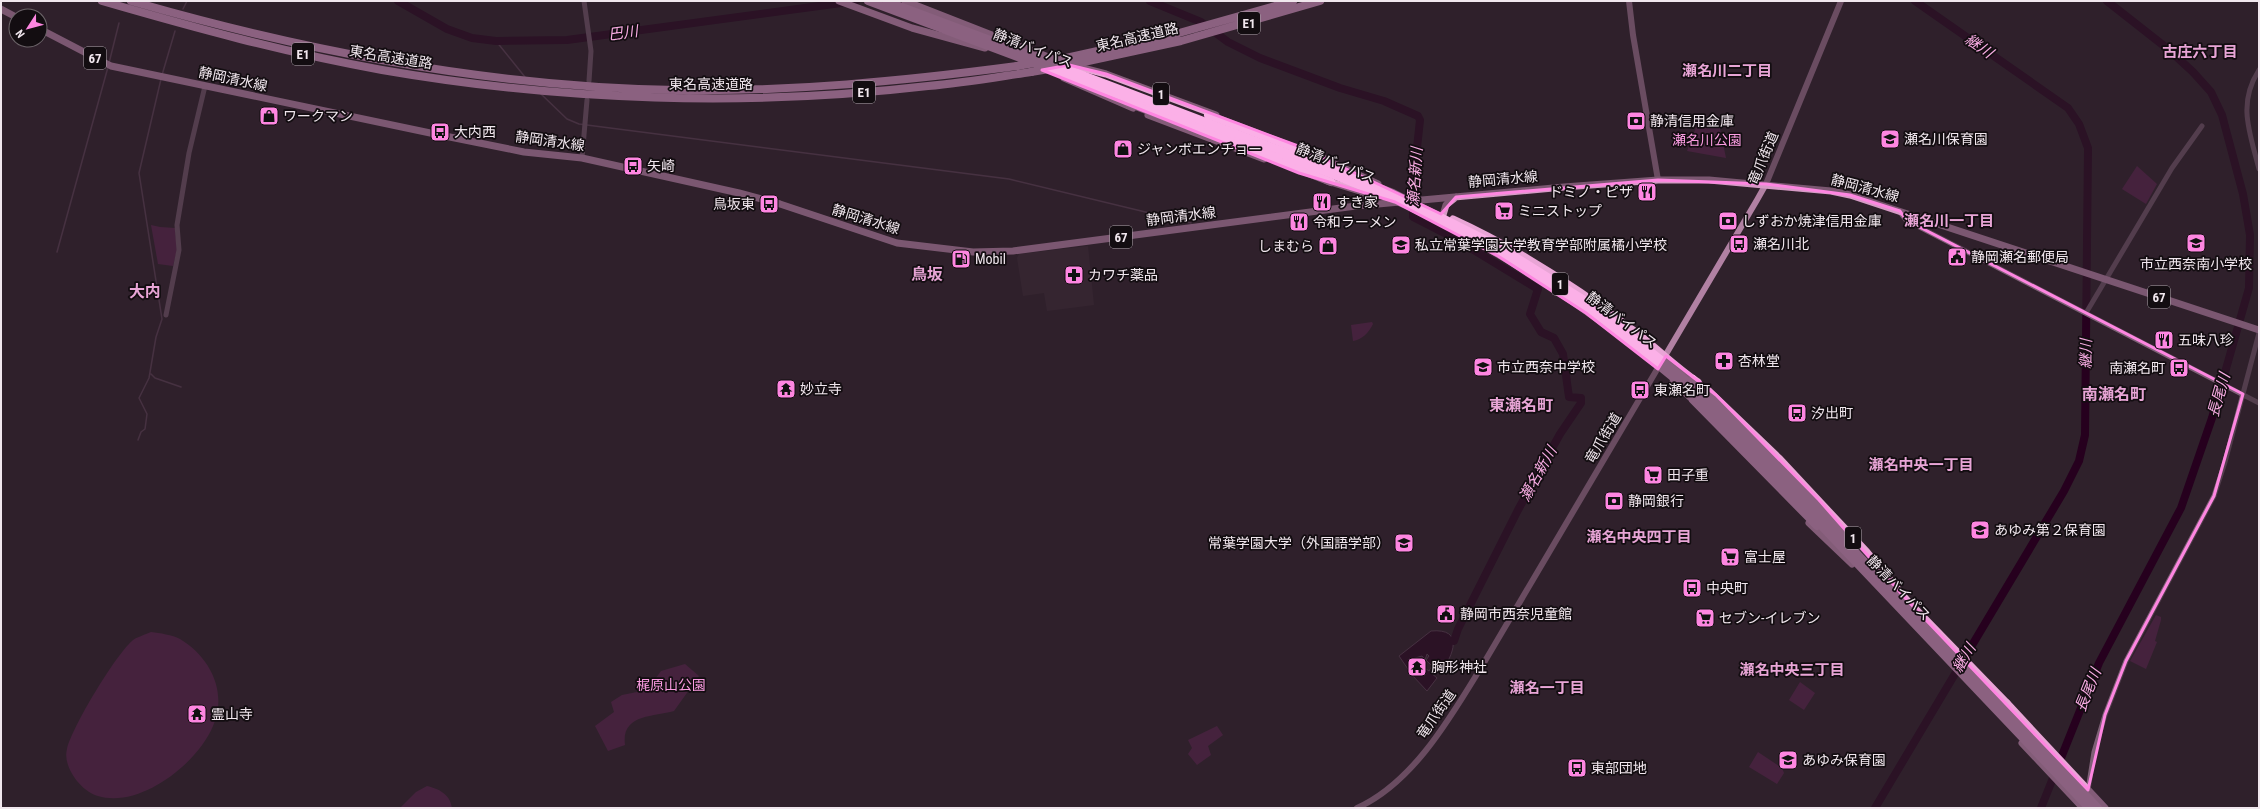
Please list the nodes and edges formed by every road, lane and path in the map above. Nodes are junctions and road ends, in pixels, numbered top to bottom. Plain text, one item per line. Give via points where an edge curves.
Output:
1 (102, 1) edge
2 (131, 1) edge
3 (584, 1) edge
4 (839, 1) edge
5 (868, 1) edge
6 (886, 1) edge
7 (905, 1) edge
8 (1293, 1) edge
9 (1629, 1) edge
10 (1841, 1) edge
11 (1318, 2) edge
12 (48, 34) edge
13 (1180, 37) junction
14 (1041, 62) junction
15 (2259, 70) edge
16 (589, 81) dead end
17 (205, 86) junction
18 (625, 91) junction
19 (695, 94) junction
20 (587, 100) dead end
21 (2202, 126) dead end
22 (582, 158) junction
23 (1329, 161) junction
24 (2259, 169) edge
25 (1658, 180) junction
26 (1331, 182) junction
27 (1766, 184) junction
28 (1364, 192) junction
29 (1456, 197) junction
30 (1413, 200) junction
31 (1395, 202) junction
32 (1356, 206) junction
33 (1900, 211) junction
34 (1443, 215) junction
35 (2105, 279) junction
36 (2086, 313) junction
37 (166, 315) dead end
38 (2259, 332) edge
39 (1666, 356) junction
40 (1658, 369) junction
41 (1693, 379) junction
42 (2243, 394) junction
43 (1693, 400) junction
44 (2259, 403) edge
45 (1868, 575) junction
46 (1900, 599) junction
47 (1357, 808) edge
48 (2084, 808) edge
49 (2089, 808) edge
50 (2098, 808) edge
51 (2105, 808) edge

1 - 18 highway, 東名高速道路 / E1 via 223,35 384,70 549,91
2 - 18 highway, 東名高速道路 / E1 via 225,27 343,54 429,69
3 - 16 street via 591,51
4 - 26 highway via 912,28 986,49 1068,80 1198,135 1299,173
5 - 14 highway, 静清バイパス / 1, bridge
6 - 14 highway, 静清バイパス / 1
7 - 23 highway, 1 via 1071,66 1106,74 1194,106 1298,146
8 - 13 highway, 東名高速道路 / E1
9 - 25 main road via 1632,35
10 - 27 main road, 竜爪街道
11 - 13 highway, 東名高速道路 / E1
12 - 17 main road, 静岡清水線 / 67 via 111,66
13 - 19 highway, 東名高速道路 / E1, bridge via 1017,66 928,78 829,87
13 - 19 highway, 東名高速道路 / E1, bridge via 1079,63 1031,72 884,91 758,98
14 - 23 highway, 1, bridge via 1091,73
14 - 26 highway, bridge via 1105,94
14 - 45 highway, 静清バイパス / 1, bridge via 1389,198 1455,229 1534,274 1629,341 1695,396
14 - 46 highway, 静清バイパス / 1, bridge via 1393,193 1460,225 1534,267 1613,320 1680,375 1756,447
15 - 24 street via 2247,95 2246,113
17 - 22 main road, 静岡清水線 / 67 via 517,151
17 - 37 street via 189,153 177,225 179,250
18 - 19 highway, 東名高速道路 / E1
20 - 22 street
21 - 35 street via 2172,168
22 - 32 main road, 静岡清水線 / 67 via 773,202 897,243 973,252 1013,251
23 - 30 highway, 1
25 - 27 main road, 静岡清水線 / 67
25 - 29 main road, 静岡清水線 / 67
26 - 28 highway
27 - 33 main road, 静岡清水線 / 67 via 1831,190
27 - 39 main road, 竜爪街道
28 - 31 highway
28 - 32 main road via 1363,198
29 - 30 main road, 静岡清水線 / 67
29 - 34 main road via 1446,205
30 - 31 main road, 静岡清水線 / 67
30 - 34 highway, 1
31 - 32 main road, 静岡清水線 / 67
31 - 40 highway, 1 via 1505,260 1586,314
33 - 35 main road, 静岡清水線 / 67
33 - 36 street via 1906,220
34 - 39 highway, 1 via 1491,236 1543,266 1596,302
35 - 36 street
35 - 38 main road, 静岡清水線 / 67
36 - 42 street
38 - 42 street
39 - 40 main road, 竜爪街道
39 - 41 highway, 1
40 - 43 highway, 1
40 - 47 main road, 竜爪街道 via 1442,729 1398,780
41 - 46 highway, bridge via 1811,498
41 - 51 highway, 1, bridge via 1723,401 1779,458 1867,552 1894,586
42 - 44 street
42 - 48 street via 2214,496 2126,661 2105,715 2094,752
43 - 45 highway, 1, bridge
43 - 48 highway, 1, bridge via 1721,434 1820,534 1869,579
45 - 49 highway, 静清バイパス / 1, bridge
46 - 50 highway, 静清バイパス / 1, bridge

